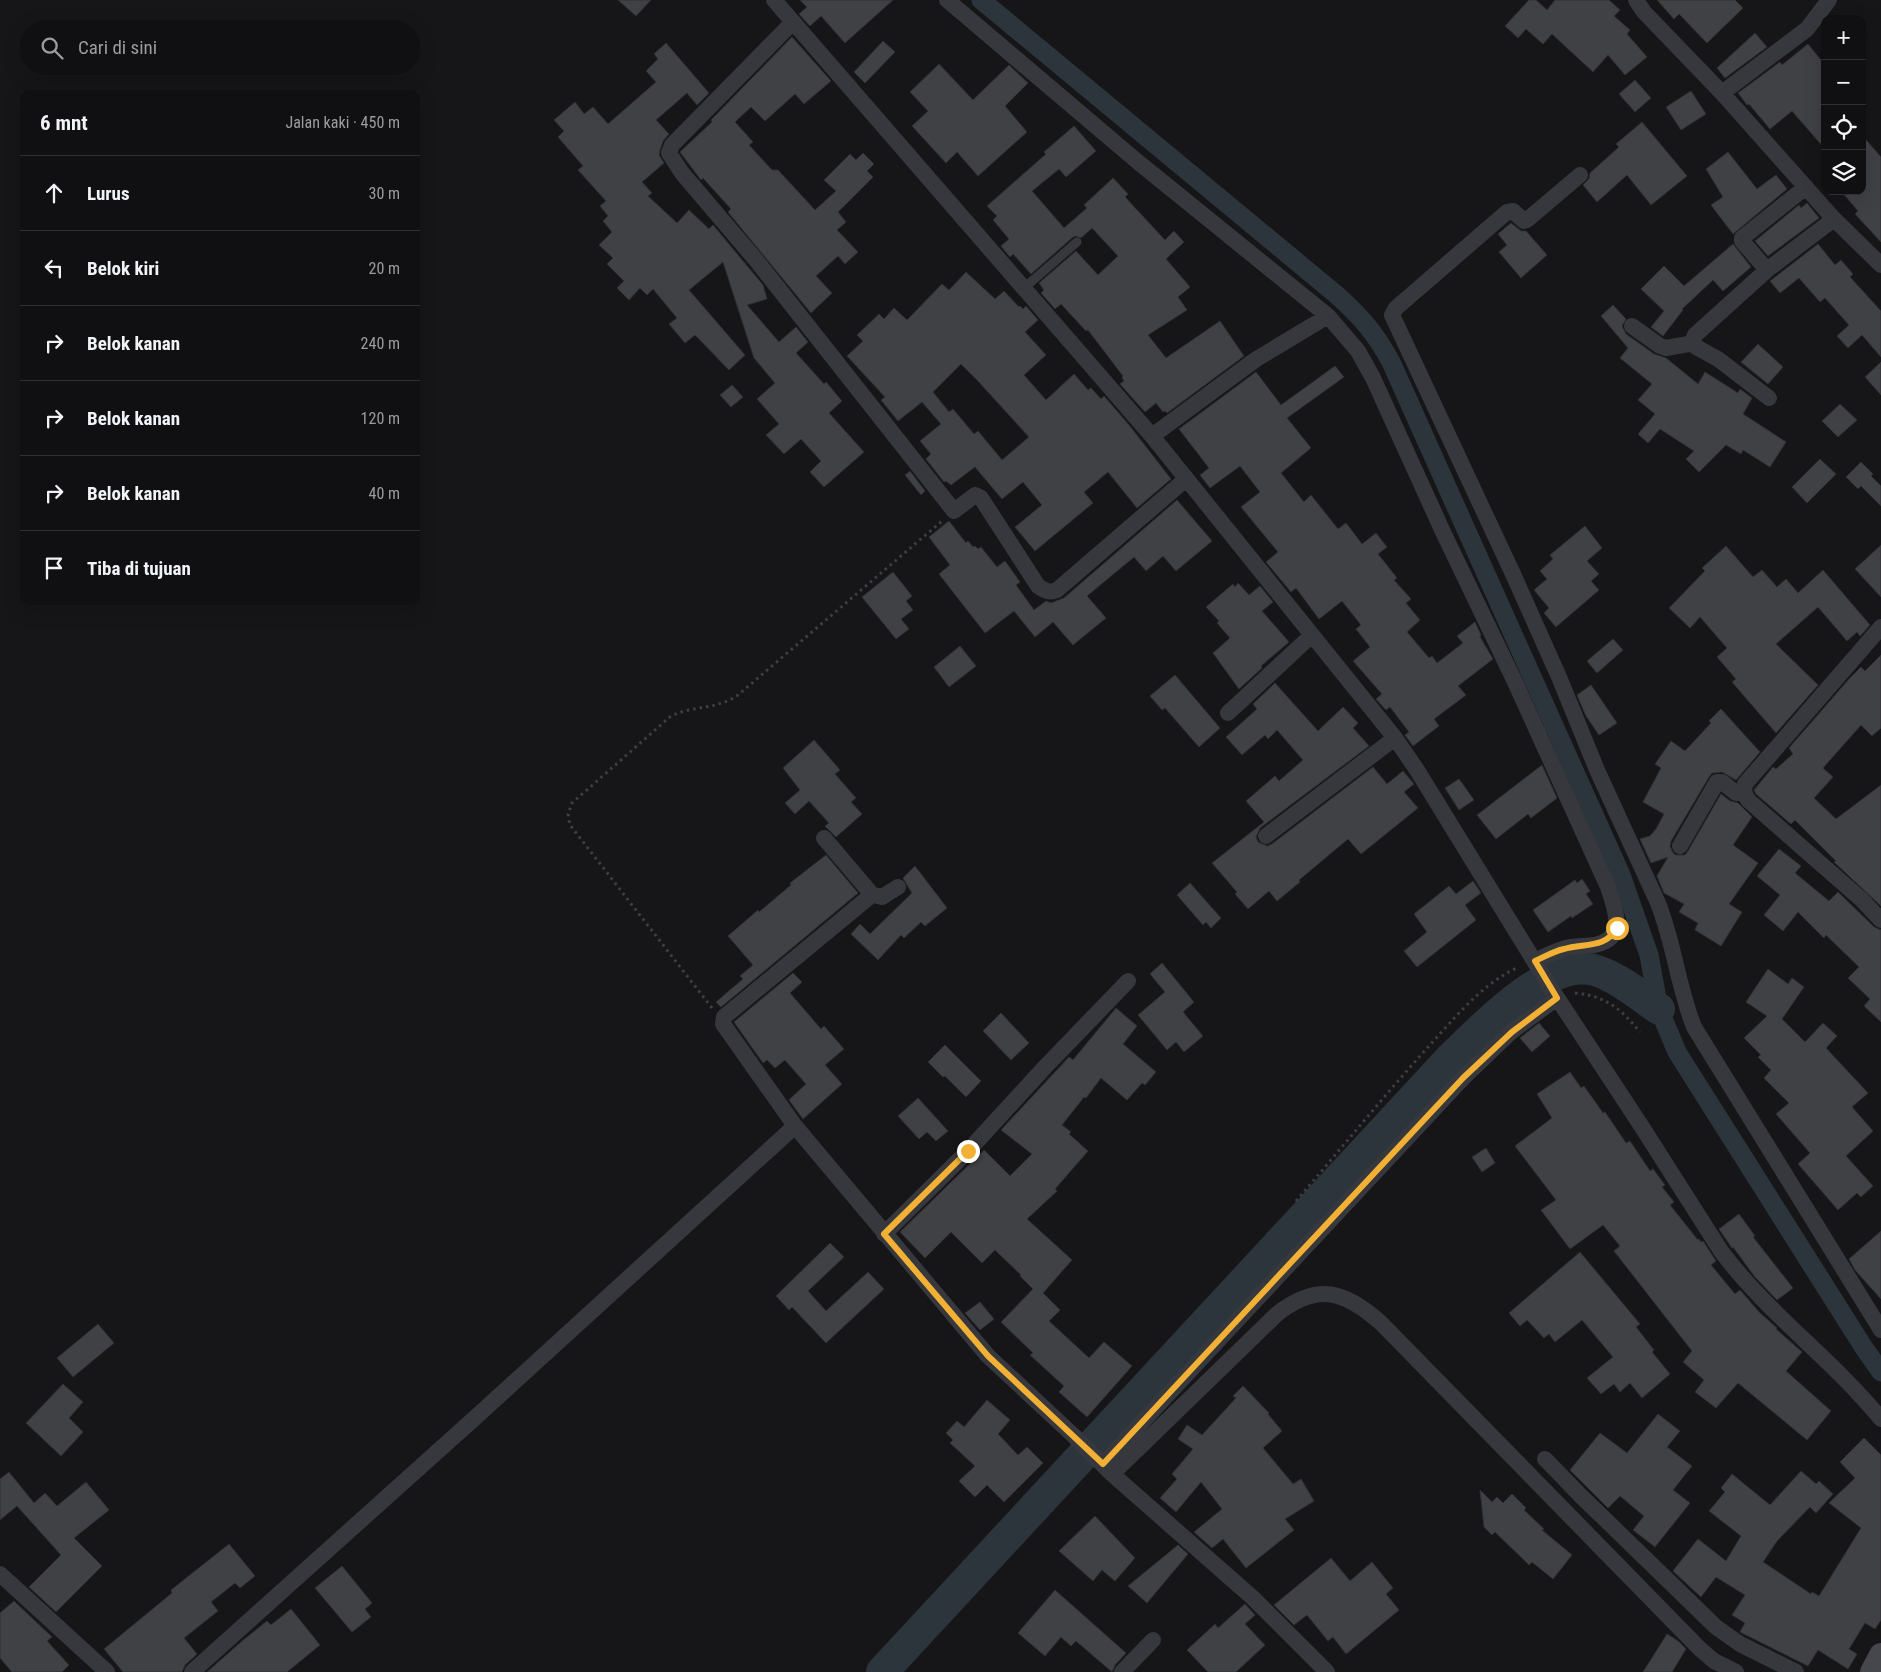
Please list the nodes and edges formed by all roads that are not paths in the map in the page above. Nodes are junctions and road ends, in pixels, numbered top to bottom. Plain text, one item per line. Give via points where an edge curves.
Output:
1 (774, 0) edge
2 (946, 0) edge
3 (1636, 0) edge
4 (1829, 0) edge
5 (794, 22) junction
6 (1722, 92) junction
7 (1580, 175) dead end
8 (1806, 187) junction
9 (1834, 219) junction
10 (1077, 242) dead end
11 (1881, 265) edge
12 (1767, 270) junction
13 (1024, 288) junction
14 (1328, 316) junction
15 (1632, 326) dead end
16 (1694, 343) junction
17 (1769, 398) dead end
18 (1152, 436) junction
19 (1186, 479) junction
20 (1881, 627) edge
21 (1312, 635) junction
22 (1228, 713) dead end
23 (1395, 738) junction
24 (1744, 792) junction
25 (1266, 836) dead end
26 (824, 838) dead end
27 (1680, 846) dead end
28 (898, 887) dead end
29 (870, 894) junction
30 (1881, 920) edge
31 (1538, 967) junction
32 (1128, 981) dead end
33 (1554, 994) junction
34 (794, 1126) junction
35 (884, 1234) junction
36 (1881, 1330) edge
37 (1881, 1419) edge
38 (1546, 1459) dead end
39 (1103, 1465) junction
40 (0, 1574) edge
41 (1153, 1640) dead end
42 (1881, 1655) edge
43 (108, 1672) edge
44 (192, 1672) edge
45 (1122, 1672) edge
46 (1327, 1672) edge
47 (1736, 1672) edge
48 (1796, 1672) edge
49 (1872, 1672) edge

1 - 5 street
2 - 14 street
3 - 6 street
4 - 6 street via 1807,29
5 - 13 street
5 - 19 street via 672,145 669,153 954,511 975,495 981,498 1038,586 1050,592 1058,590
6 - 8 street
7 - 36 street via 1527,220 1513,211 1507,212 1396,308 1393,319 1513,574 1658,903 1694,1027
8 - 9 street
8 - 12 street via 1742,238
9 - 11 street
9 - 12 street
10 - 13 lane
12 - 16 street via 1695,335
13 - 18 street
14 - 18 street via 1255,360
14 - 31 street via 1358,351 1373,378 1608,887 1617,916 1613,935 1596,945 1561,949
15 - 16 street via 1666,348
16 - 17 street
18 - 19 street
19 - 21 street
20 - 24 street via 1745,784
21 - 22 street
21 - 23 street
23 - 25 street
23 - 31 street
24 - 27 street via 1736,793 1718,782
24 - 30 street via 1748,800
26 - 29 street
28 - 29 street via 882,897
29 - 34 street via 722,1020
31 - 33 street
32 - 35 street via 968,1151
33 - 37 street via 1732,1265
33 - 39 street via 1463,1078
34 - 35 street
34 - 44 street
35 - 39 street via 988,1356
38 - 48 street via 1716,1627 1740,1644
39 - 46 street via 1253,1598
39 - 47 street via 1289,1305 1320,1295 1348,1298 1381,1323 1700,1649 1714,1661
40 - 43 street
41 - 45 street
42 - 49 main road

